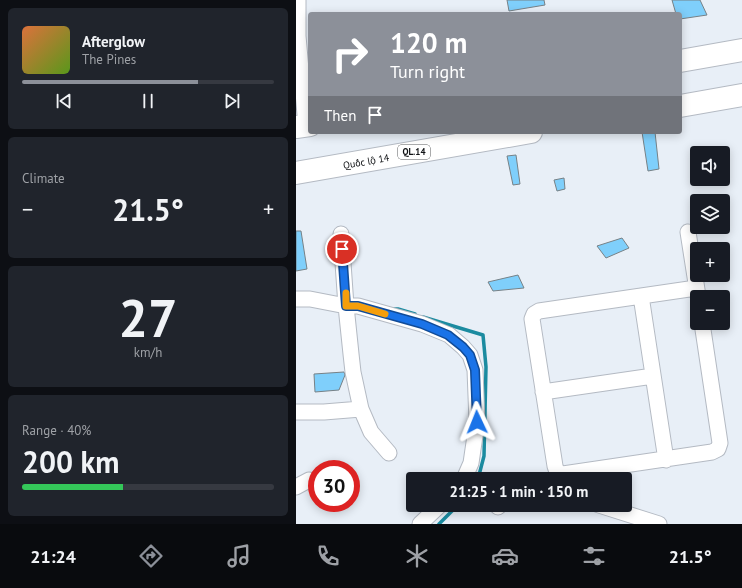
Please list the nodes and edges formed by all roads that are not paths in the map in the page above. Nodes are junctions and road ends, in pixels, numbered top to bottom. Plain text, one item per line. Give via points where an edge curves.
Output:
1 (298, 0) edge
2 (297, 36) edge
3 (742, 50) edge
4 (682, 61) edge
5 (742, 96) edge
6 (682, 106) edge
7 (304, 126) edge
8 (520, 134) edge
9 (296, 173) edge
10 (688, 232) dead end
11 (341, 234) dead end
12 (697, 290) edge
13 (690, 292) edge
14 (641, 296) junction
15 (296, 300) edge
16 (346, 300) junction
17 (703, 330) edge
18 (653, 376) junction
19 (543, 392) junction
20 (361, 409) junction
21 (296, 412) edge
22 (388, 453) dead end
23 (666, 460) junction
24 (467, 472) edge
25 (555, 472) edge
26 (578, 472) edge
27 (433, 512) edge
28 (621, 512) edge
29 (420, 524) edge
30 (659, 524) edge

1 - 2 street
2 - 7 street
3 - 4 highway
5 - 6 highway
8 - 9 highway, Quốc lộ 14 / QL.14
10 - 12 street
11 - 16 street
13 - 14 street
14 - 18 street
14 - 19 street via 539,311 534,314 532,319
15 - 16 street
16 - 20 street via 353,372
16 - 24 street via 448,335 470,355 475,370 477,422 471,463
17 - 23 street via 720,443 718,449 712,452
18 - 19 street
18 - 23 street
19 - 25 street
20 - 21 street
20 - 22 street via 372,432
23 - 26 street
27 - 29 street
28 - 30 street

